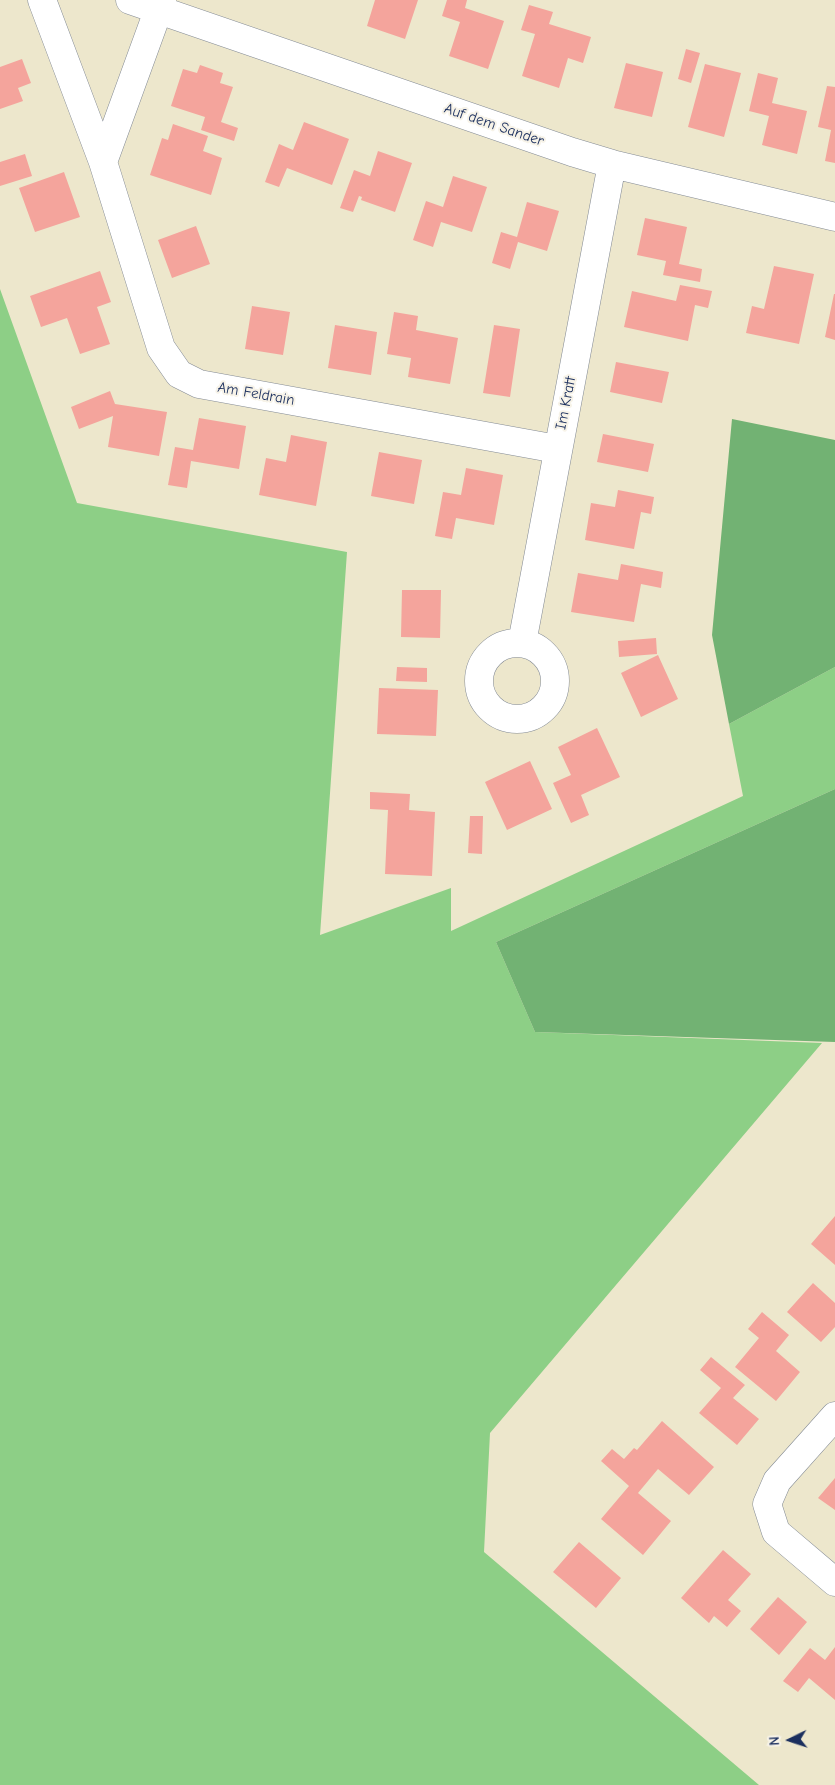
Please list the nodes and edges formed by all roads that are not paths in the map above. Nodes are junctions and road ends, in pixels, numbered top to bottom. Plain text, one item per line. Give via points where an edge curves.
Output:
1 (42, 0) edge
2 (130, 0) edge
3 (160, 5) edge
4 (103, 162) junction
5 (612, 164) junction
6 (835, 217) edge
7 (557, 449) junction
8 (522, 642) dead end
9 (835, 1416) edge
10 (835, 1582) edge

1 - 4 street, Am Feldrain
2 - 3 street, Auf dem Sander
3 - 4 street
3 - 5 street, Auf dem Sander
4 - 7 street, Am Feldrain via 161,348 179,374 199,384
5 - 6 street, Auf dem Sander
5 - 7 street, Im Kratt
7 - 8 street, Im Kratt
9 - 10 street via 777,1481 767,1504 776,1532

